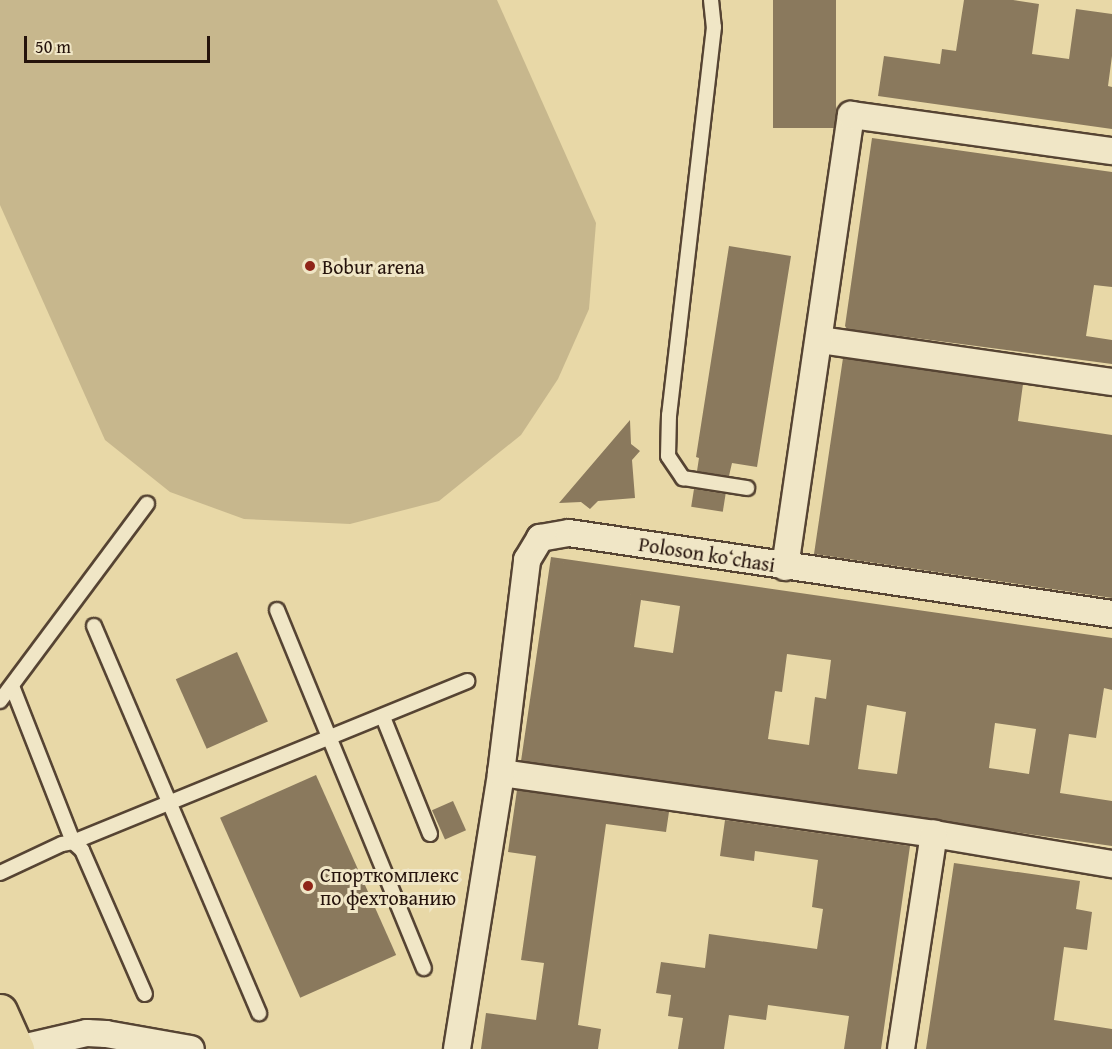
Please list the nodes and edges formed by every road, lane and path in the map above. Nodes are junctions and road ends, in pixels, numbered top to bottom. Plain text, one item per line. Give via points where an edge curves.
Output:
1 (711, 0) edge
2 (1112, 151) edge
3 (820, 340) junction
4 (1112, 382) edge
5 (747, 488) dead end
6 (147, 504) dead end
7 (785, 567) junction
8 (277, 609) dead end
9 (1112, 614) edge
10 (94, 626) dead end
11 (467, 681) dead end
12 (12, 686) junction
13 (0, 701) edge
14 (383, 717) junction
15 (331, 739) junction
16 (501, 773) junction
17 (171, 803) junction
18 (430, 834) dead end
19 (934, 834) junction
20 (73, 842) junction
21 (1112, 864) edge
22 (0, 873) edge
23 (424, 968) dead end
24 (145, 994) dead end
25 (0, 1011) edge
26 (260, 1013) dead end
27 (17, 1049) edge
28 (191, 1049) edge
29 (457, 1049) edge
30 (901, 1049) edge

1 - 5 lane via 714,27 669,415 668,456 683,478
2 - 3 street via 852,115
3 - 4 street
3 - 7 street
6 - 12 lane
7 - 9 street, Poloson koʻchasi
7 - 16 street, Poloson koʻchasi via 569,533 540,538 527,560
8 - 15 lane
10 - 17 lane
11 - 14 lane
12 - 13 lane
12 - 20 lane
14 - 15 lane
14 - 18 lane
15 - 17 lane
15 - 23 lane
16 - 19 street
16 - 29 street, Poloson koʻchasi
17 - 20 lane
17 - 26 lane
19 - 21 street
19 - 30 street
20 - 22 lane
20 - 24 lane via 82,850
25 - 27 main road
27 - 28 street via 87,1033

